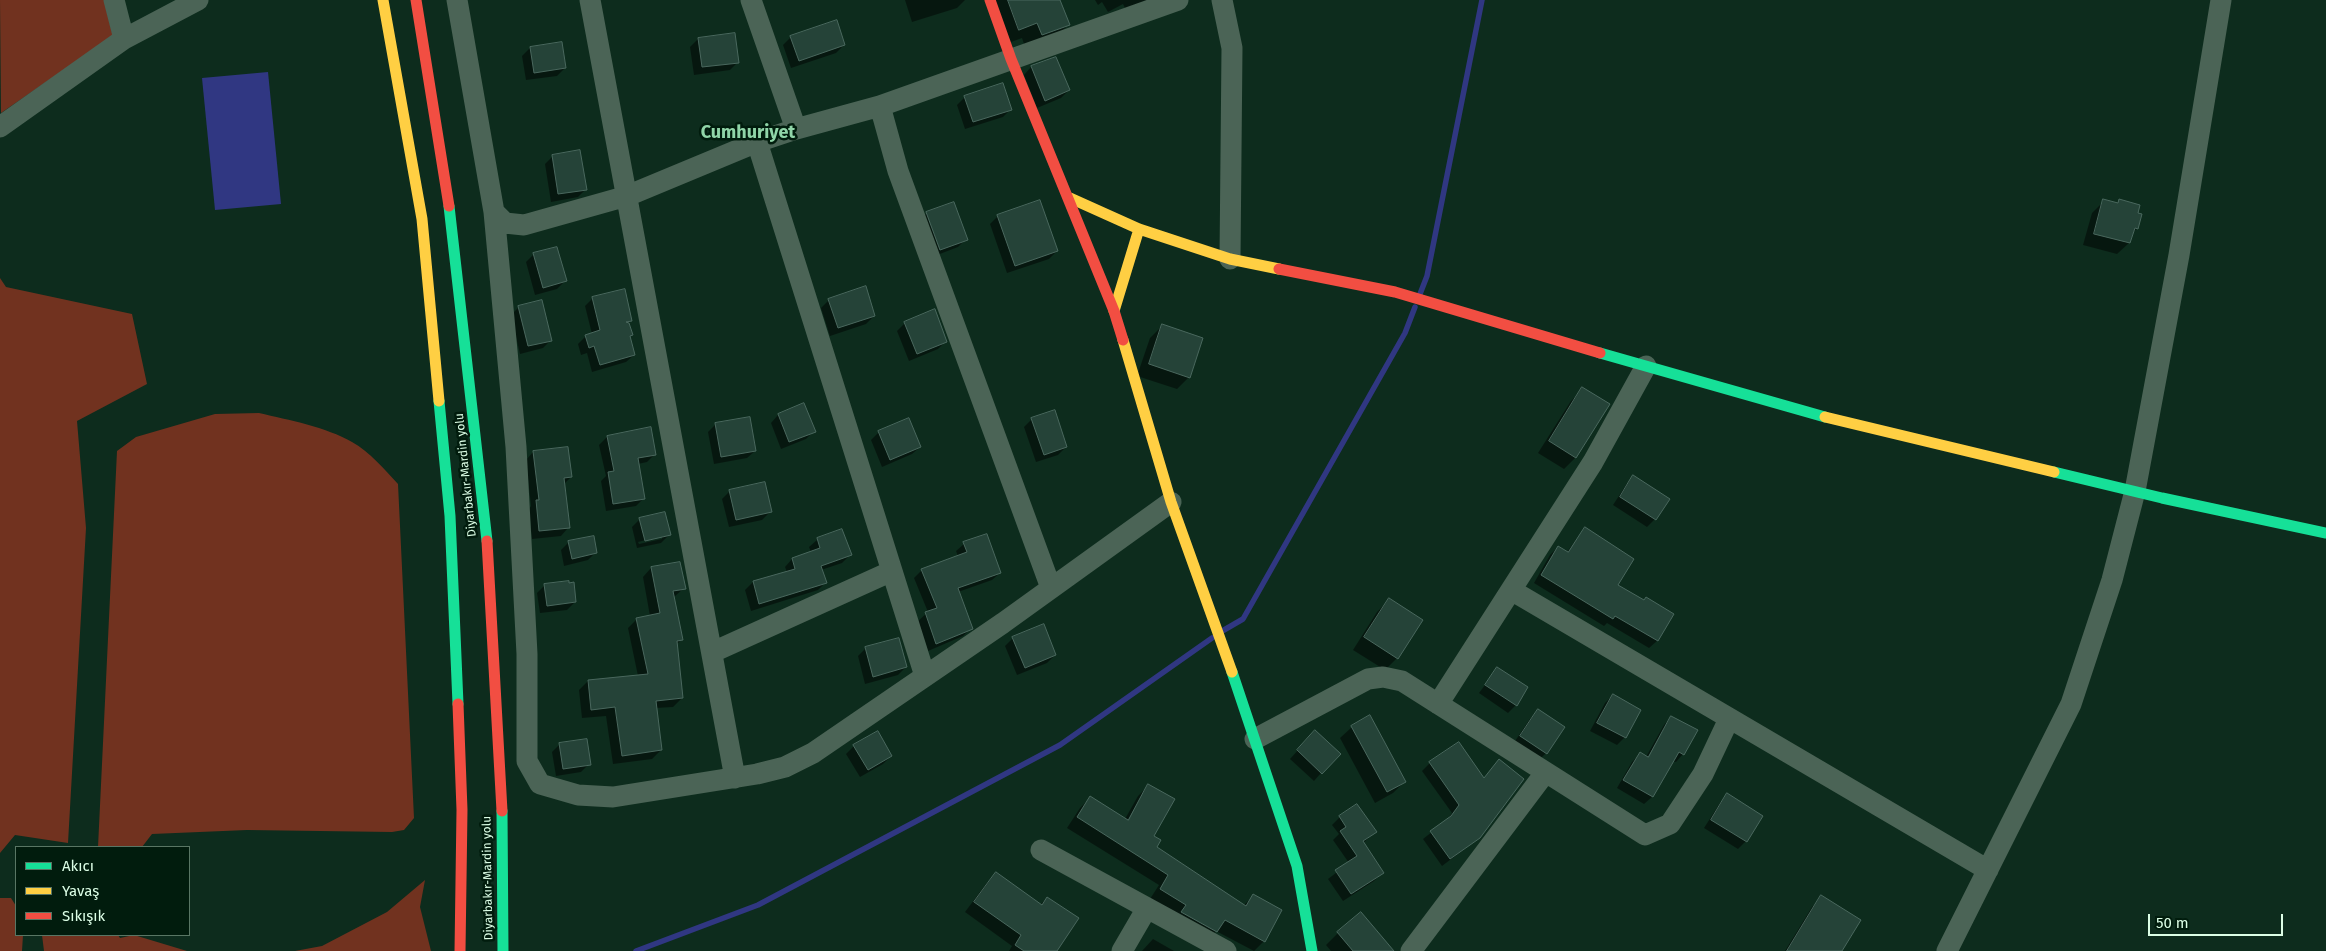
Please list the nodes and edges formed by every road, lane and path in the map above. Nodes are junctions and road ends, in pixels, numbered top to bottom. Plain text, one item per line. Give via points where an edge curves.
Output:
1 (114, 0) edge
2 (198, 0) edge
3 (383, 0) edge
4 (416, 0) edge
5 (456, 0) edge
6 (590, 0) edge
7 (751, 0) edge
8 (990, 0) edge
9 (1178, 0) edge
10 (1222, 0) edge
11 (2221, 0) edge
12 (124, 39) junction
13 (1011, 59) junction
14 (880, 106) junction
15 (0, 127) edge
16 (796, 129) junction
17 (757, 142) junction
18 (626, 196) junction
19 (1070, 198) junction
20 (494, 212) junction
21 (1139, 229) junction
22 (1230, 259) junction
23 (1114, 311) junction
24 (1646, 366) junction
25 (2135, 491) junction
26 (1171, 502) junction
27 (2326, 533) edge
28 (892, 571) junction
29 (1051, 588) junction
30 (1511, 590) junction
31 (712, 652) junction
32 (926, 676) junction
33 (1438, 704) junction
34 (1729, 719) junction
35 (1255, 739) junction
36 (1545, 773) junction
37 (735, 778) junction
38 (1041, 850) dead end
39 (1988, 870) junction
40 (1148, 908) junction
41 (460, 951) edge
42 (503, 951) edge
43 (1122, 951) edge
44 (1226, 951) edge
45 (1312, 951) edge
46 (1411, 951) edge
47 (1947, 951) edge

1 - 12 street
2 - 12 street
3 - 41 main road, Diyarbakır-Mardin yolu via 422,219 450,516 462,810
4 - 42 main road, Diyarbakır-Mardin yolu via 449,204 487,541 502,810
5 - 20 street
6 - 18 street
7 - 16 street
8 - 13 main road
9 - 13 street
10 - 22 street via 1232,48
11 - 25 street
12 - 15 street
13 - 14 street
13 - 19 main road
14 - 16 street
14 - 29 street via 898,171
16 - 17 street
17 - 18 street
17 - 28 street
18 - 20 street via 524,225 505,223
18 - 31 street
19 - 21 main road
19 - 23 main road
20 - 37 street via 516,447 527,654 527,761 540,784 578,795 612,797
21 - 22 main road
21 - 23 main road
22 - 24 main road via 1395,292
23 - 26 main road
24 - 25 main road via 1793,410
24 - 30 street via 1593,462
25 - 27 main road
25 - 39 street via 2112,580 2071,704
26 - 29 street
26 - 35 main road
28 - 31 street
28 - 32 street
29 - 32 street
30 - 33 street
30 - 34 street
31 - 37 street
32 - 37 street via 813,753 785,767
33 - 35 street via 1402,681 1383,677 1368,679
33 - 36 street
34 - 36 street via 1702,774 1670,824 1651,834 1645,835
34 - 39 street
35 - 45 main road via 1297,866
36 - 46 street
38 - 40 street
39 - 47 street
40 - 43 street
40 - 44 street

